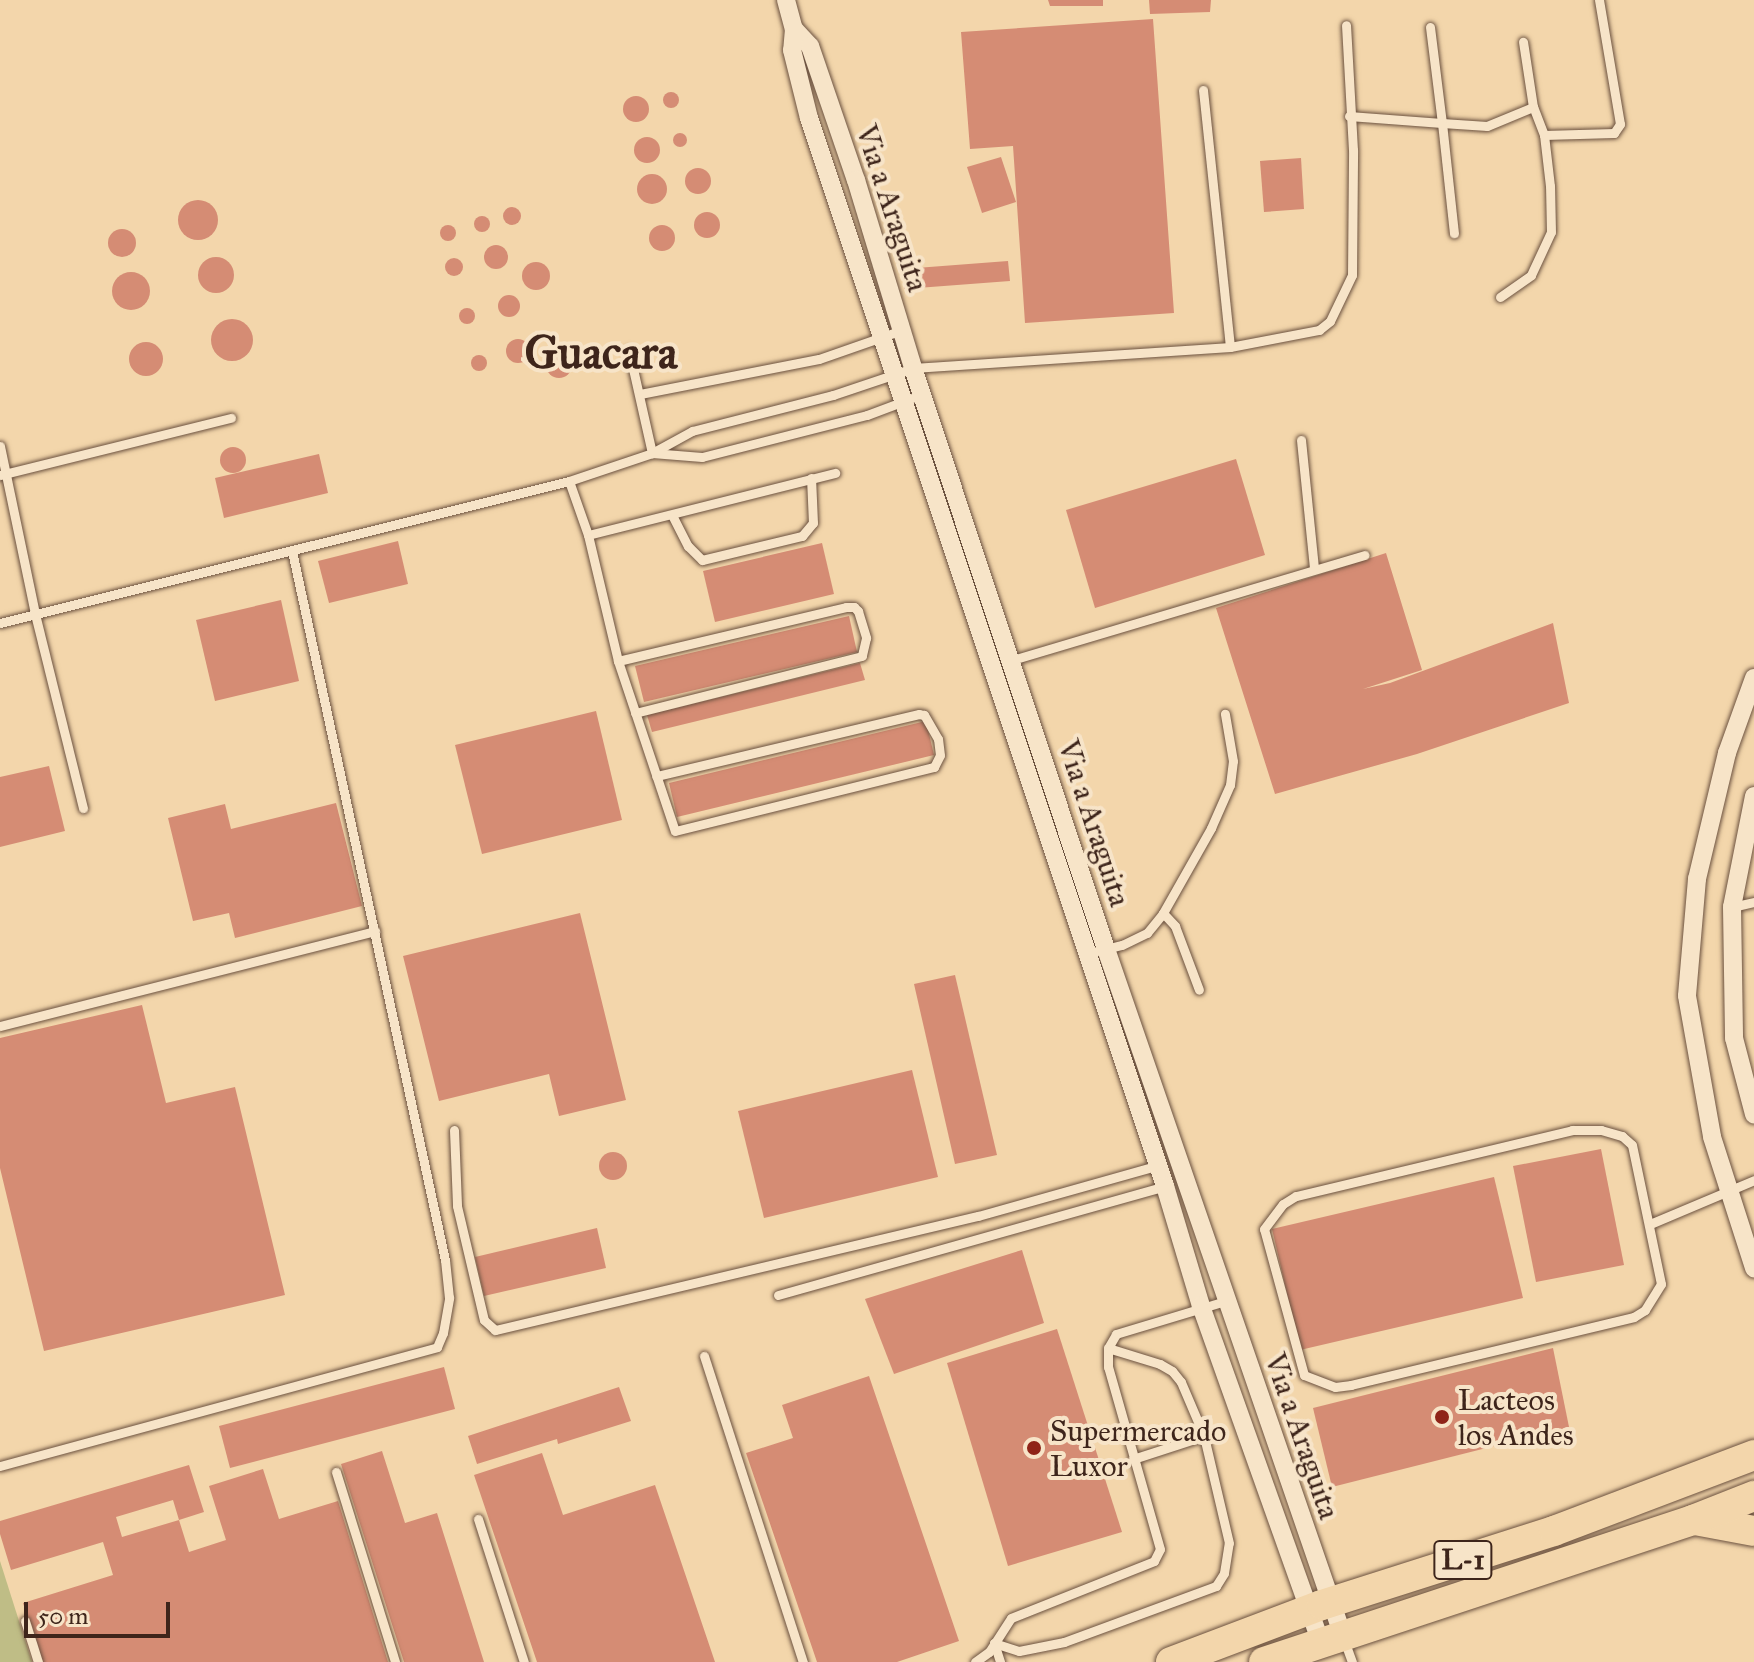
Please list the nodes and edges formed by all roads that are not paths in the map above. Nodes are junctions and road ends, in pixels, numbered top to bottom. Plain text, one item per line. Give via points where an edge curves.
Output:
1 (786, 0) edge
2 (1599, 0) edge
3 (1346, 25) dead end
4 (1430, 27) dead end
5 (794, 29) junction
6 (1523, 42) dead end
7 (1203, 90) dead end
8 (1533, 107) junction
9 (1349, 116) junction
10 (1442, 123) junction
11 (1544, 135) junction
12 (1454, 233) dead end
13 (1500, 297) dead end
14 (902, 330) junction
15 (882, 338) junction
16 (1230, 347) junction
17 (629, 351) dead end
18 (913, 368) junction
19 (894, 375) junction
20 (640, 394) junction
21 (923, 394) junction
22 (903, 402) junction
23 (231, 418) dead end
24 (1301, 440) dead end
25 (0, 446) edge
26 (652, 453) junction
27 (835, 473) dead end
28 (3, 474) edge
29 (811, 478) junction
30 (569, 481) junction
31 (672, 515) junction
32 (588, 535) junction
33 (292, 551) junction
34 (1365, 555) dead end
35 (1314, 568) junction
36 (35, 614) junction
37 (0, 623) edge
38 (1010, 660) junction
39 (618, 661) junction
40 (991, 668) junction
41 (1754, 678) edge
42 (635, 713) junction
43 (1225, 714) dead end
44 (656, 776) junction
45 (1754, 796) edge
46 (83, 808) dead end
47 (1754, 902) edge
48 (1732, 907) junction
49 (1163, 913) junction
50 (375, 931) junction
51 (1106, 949) junction
52 (1085, 954) junction
53 (1199, 990) dead end
54 (0, 1026) edge
55 (1754, 1114) edge
56 (454, 1130) dead end
57 (1178, 1160) junction
58 (1156, 1166) junction
59 (1754, 1180) edge
60 (1186, 1182) junction
61 (1165, 1186) junction
62 (1729, 1190) junction
63 (1650, 1224) junction
64 (1754, 1268) edge
65 (778, 1295) dead end
66 (1225, 1301) junction
67 (1201, 1306) junction
68 (1108, 1348) junction
69 (704, 1356) dead end
70 (1204, 1436) junction
71 (1754, 1455) edge
72 (1133, 1459) junction
73 (0, 1466) edge
74 (336, 1472) dead end
75 (1754, 1496) edge
76 (478, 1519) dead end
77 (1693, 1520) junction
78 (1754, 1531) edge
79 (1320, 1606) junction
80 (25, 1621) dead end
81 (994, 1643) junction
82 (1339, 1647) edge
83 (38, 1662) edge
84 (395, 1662) edge
85 (524, 1662) edge
86 (803, 1662) edge
87 (975, 1662) edge
88 (1000, 1662) edge
89 (1171, 1662) edge
90 (1264, 1662) edge

1 - 5 street, Via a Araguita
2 - 11 lane via 1620,124 1614,133
3 - 9 lane
4 - 10 lane
5 - 14 street, Via a Araguita via 810,46
5 - 15 street, Via a Araguita via 792,50 809,118
6 - 8 lane
7 - 16 lane
8 - 10 lane via 1487,126
8 - 11 lane
9 - 10 lane
9 - 16 lane via 1354,239 1352,275 1342,299 1319,330
10 - 12 lane
11 - 13 lane via 1551,232 1531,275
14 - 15 lane
14 - 18 street, Via a Araguita
15 - 19 street, Via a Araguita
15 - 20 lane via 819,359
16 - 18 lane
17 - 20 lane
18 - 19 lane
18 - 21 street, Via a Araguita
19 - 22 street, Via a Araguita
19 - 26 lane via 692,431
20 - 26 lane
21 - 22 lane
21 - 38 street, Via a Araguita
22 - 26 lane via 702,457
22 - 40 street, Via a Araguita
23 - 28 lane
24 - 35 lane
25 - 28 lane
26 - 30 lane
27 - 29 lane
28 - 36 lane
29 - 31 lane
29 - 31 lane via 813,523 802,536 702,560
30 - 32 lane
30 - 33 lane
31 - 32 lane
32 - 39 lane
33 - 36 lane
33 - 50 lane
34 - 35 lane
35 - 38 lane
36 - 37 lane
36 - 46 lane
38 - 40 lane
38 - 51 street, Via a Araguita
39 - 42 lane
39 - 42 lane via 846,607 858,611 866,638 862,656
40 - 52 street, Via a Araguita
41 - 62 street via 1727,753 1697,879 1687,996 1712,1137
42 - 44 lane
43 - 49 lane via 1233,761 1230,785
44 - 44 lane via 675,831 934,767 940,755 938,739 919,714
45 - 48 street
47 - 48 lane
48 - 55 street via 1734,1038
49 - 51 lane via 1147,933
49 - 53 lane via 1175,926
50 - 54 lane
50 - 73 lane via 445,1260 449,1298 437,1347
51 - 52 lane
51 - 57 street, Via a Araguita
52 - 58 street, Via a Araguita
56 - 58 lane via 457,1206 484,1320 495,1330 978,1216
57 - 58 lane
57 - 60 street, Via a Araguita
58 - 61 street, Via a Araguita
59 - 62 lane
60 - 61 lane
60 - 66 street, Via a Araguita
61 - 65 lane
61 - 67 street, Via a Araguita
62 - 63 lane
62 - 64 street
63 - 63 lane via 1632,1145 1601,1130 1572,1130 1296,1196 1264,1229 1304,1375 1335,1387 1634,1317 1645,1310 1661,1284
66 - 67 lane
66 - 79 street, Via a Araguita
67 - 68 lane via 1116,1334
67 - 79 street, Via a Araguita
68 - 70 lane via 1172,1371
68 - 72 lane via 1108,1367
69 - 86 lane
70 - 72 lane
70 - 81 lane via 1229,1543 1216,1586 1064,1642 1019,1651
71 - 79 main road, L-1 via 1554,1531
72 - 81 lane via 1160,1549 1154,1561 1011,1618
74 - 84 lane
75 - 77 main road, L-1
76 - 85 lane
77 - 78 main road
77 - 82 main road, L-1
79 - 82 street, Via a Araguita
79 - 89 main road, L-1
80 - 83 lane
81 - 87 lane
81 - 88 lane
82 - 90 main road, L-1

